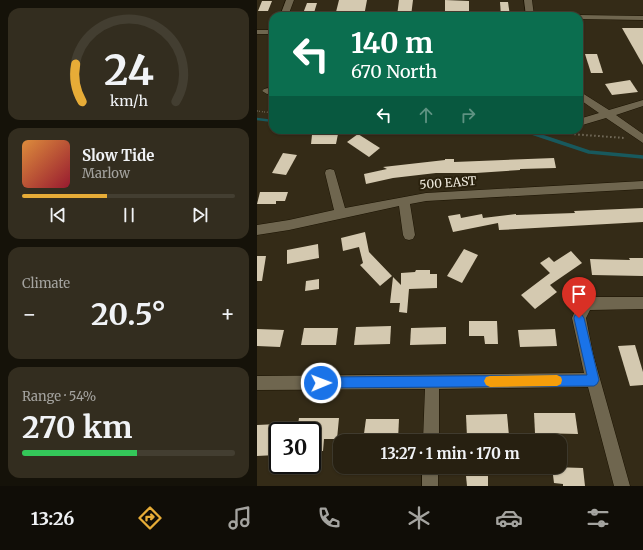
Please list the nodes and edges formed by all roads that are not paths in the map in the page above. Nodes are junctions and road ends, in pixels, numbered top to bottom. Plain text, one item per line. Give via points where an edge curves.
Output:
1 (289, 0) edge
2 (528, 0) edge
3 (285, 12) edge
4 (530, 12) edge
5 (583, 17) edge
6 (643, 18) edge
7 (257, 32) edge
8 (269, 32) edge
9 (583, 97) edge
10 (643, 103) edge
11 (609, 114) junction
12 (583, 122) edge
13 (642, 138) edge
14 (330, 173) dead end
15 (643, 185) edge
16 (404, 200) junction
17 (341, 214) junction
18 (257, 230) edge
19 (409, 235) dead end
20 (643, 303) edge
21 (594, 380) junction
22 (432, 382) junction
23 (257, 383) edge
24 (431, 434) edge
25 (431, 474) edge
26 (430, 486) edge
27 (622, 486) edge

1 - 3 street
2 - 4 street
5 - 6 street
7 - 8 street
9 - 11 street
10 - 11 street
11 - 12 street
11 - 13 street
14 - 17 street
15 - 16 street, 500 EAST
16 - 17 street, 500 EAST
16 - 19 street
17 - 18 street, 500 EAST
20 - 21 street via 587,304 582,310 579,318
21 - 22 street
21 - 27 street
22 - 23 street
22 - 24 street
25 - 26 street

